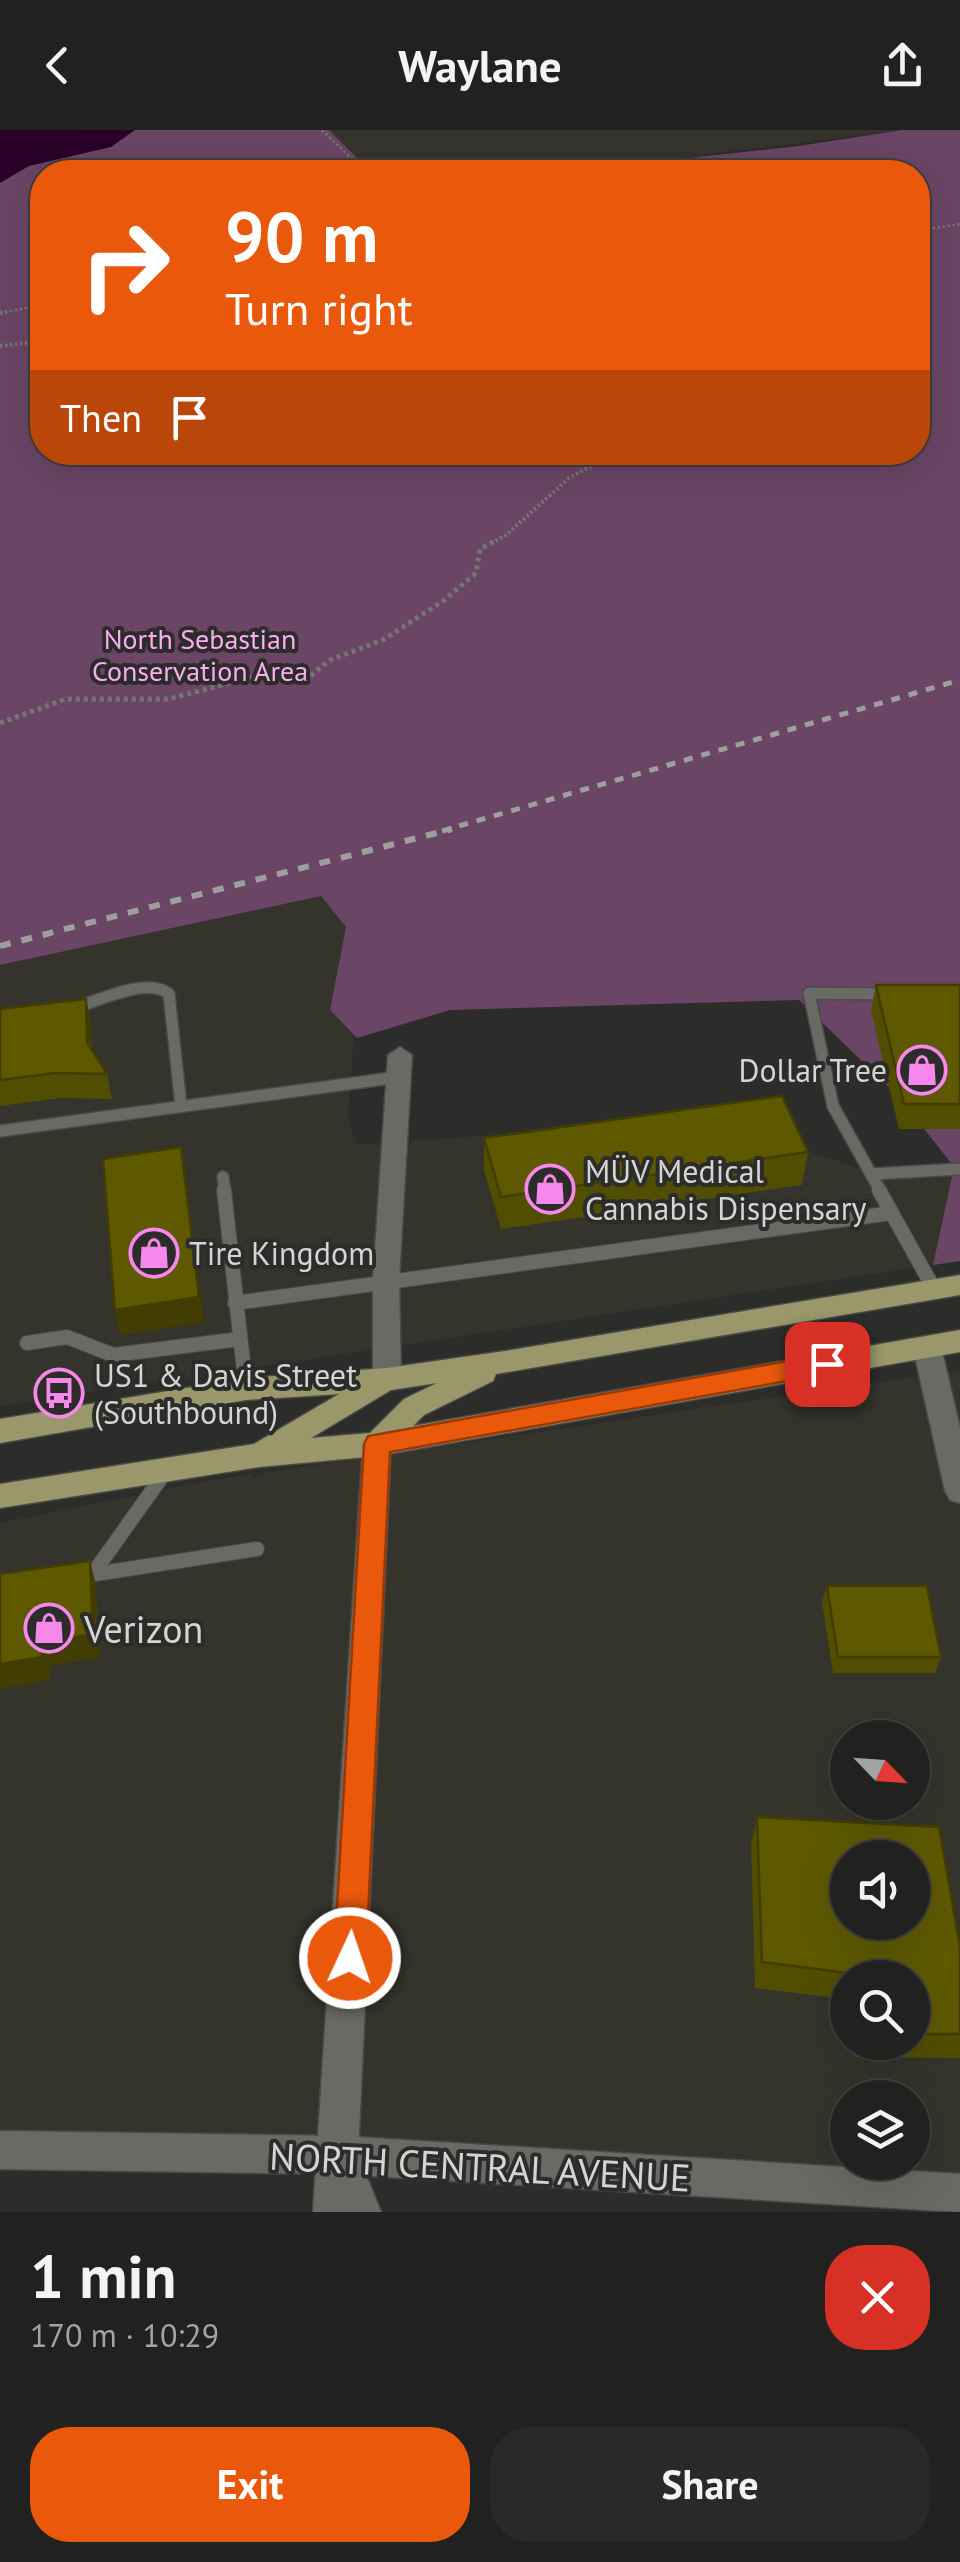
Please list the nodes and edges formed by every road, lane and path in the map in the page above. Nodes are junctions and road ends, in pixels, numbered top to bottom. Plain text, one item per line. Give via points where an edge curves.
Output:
1 (322, 130) edge
2 (353, 160) edge
3 (960, 224) edge
4 (930, 229) edge
5 (30, 308) edge
6 (0, 312) edge
7 (30, 342) edge
8 (0, 346) edge
9 (593, 465) edge
10 (0, 723) edge
11 (904, 995) edge
12 (64, 1010) edge
13 (399, 1066) joint
14 (180, 1106) junction
15 (0, 1131) edge
16 (960, 1169) edge
17 (872, 1174) junction
18 (223, 1177) dead end
19 (892, 1213) junction
20 (386, 1280) junction
21 (947, 1287) edge
22 (235, 1303) junction
23 (240, 1340) junction
24 (960, 1342) edge
25 (27, 1343) dead end
26 (927, 1347) junction
27 (505, 1362) junction
28 (387, 1379) junction
29 (246, 1389) junction
30 (0, 1430) edge
31 (954, 1439) edge
32 (377, 1444) junction
33 (259, 1455) junction
34 (167, 1469) junction
35 (960, 1491) edge
36 (0, 1496) edge
37 (257, 1549) dead end
38 (92, 1574) junction
39 (55, 1581) edge
40 (0, 2150) edge
41 (340, 2155) junction
42 (960, 2194) edge
43 (332, 2212) edge
44 (361, 2212) edge

1 - 2 path
3 - 4 path
5 - 6 path
7 - 8 path
9 - 10 path via 480,549 476,572 443,601 383,640 330,660 303,682 248,678 168,699 66,699
11 - 17 lane via 809,993 832,1106
12 - 14 lane via 162,988 169,994
13 - 14 lane
13 - 20 street
14 - 15 lane
16 - 17 lane
17 - 19 lane
18 - 22 lane
19 - 20 lane
19 - 21 lane
20 - 22 lane
20 - 28 street
21 - 27 main road
22 - 23 lane
23 - 25 lane via 113,1355 68,1337
23 - 29 lane
24 - 26 main road
26 - 31 street
26 - 32 main road
27 - 28 main road
27 - 32 main road via 414,1408
28 - 29 main road
28 - 33 main road
29 - 30 main road
31 - 35 street
32 - 33 main road
32 - 41 street
33 - 34 main road
34 - 36 main road
34 - 38 lane
37 - 38 lane
38 - 39 lane
40 - 41 street, NORTH CENTRAL AVENUE
41 - 42 street, NORTH CENTRAL AVENUE
41 - 43 street
41 - 44 street

